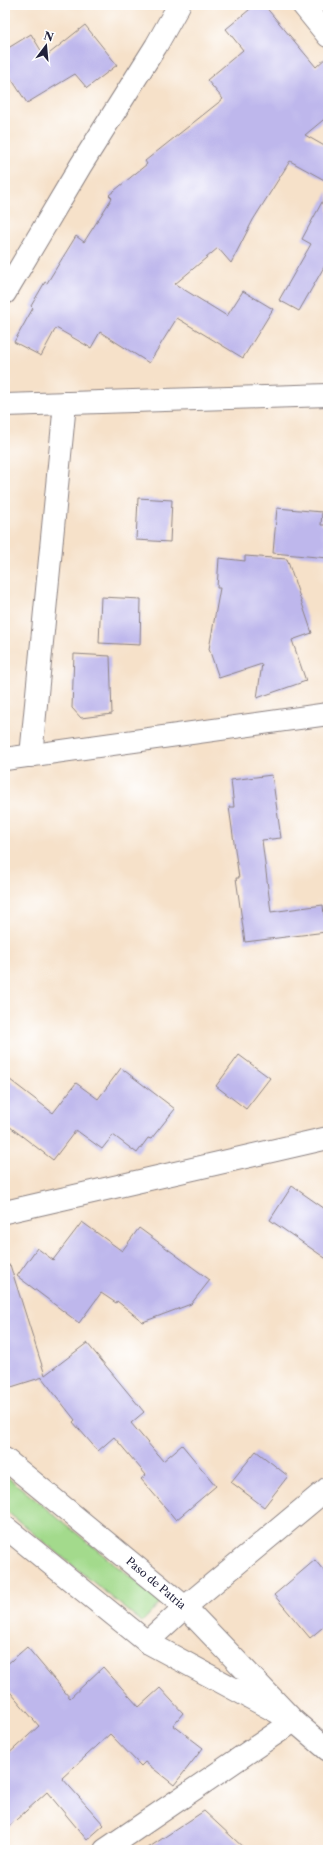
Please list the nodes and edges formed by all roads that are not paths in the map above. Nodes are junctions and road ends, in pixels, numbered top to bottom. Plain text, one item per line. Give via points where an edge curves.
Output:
1 (179, 5) edge
2 (303, 5) edge
3 (328, 36) edge
4 (5, 293) edge
5 (328, 395) edge
6 (65, 402) junction
7 (5, 405) edge
8 (328, 714) edge
9 (31, 756) junction
10 (5, 758) edge
11 (328, 1138) edge
12 (5, 1212) edge
13 (5, 1459) edge
14 (328, 1488) edge
15 (5, 1527) edge
16 (185, 1607) junction
17 (147, 1642) junction
18 (294, 1721) junction
19 (328, 1750) edge
20 (105, 1850) edge

1 - 4 street
2 - 3 street
5 - 6 street
6 - 7 street
6 - 9 street
8 - 9 street
9 - 10 street
11 - 12 street
13 - 16 street, Paso de Patria
14 - 16 street
15 - 17 street, Paso de Patria
16 - 17 street
16 - 18 street, Paso de Patria
17 - 18 street, Paso de Patria
18 - 19 street, Paso de Patria
18 - 20 street

